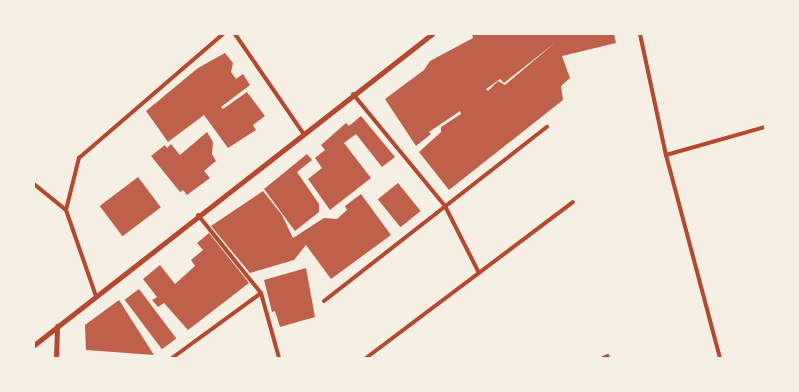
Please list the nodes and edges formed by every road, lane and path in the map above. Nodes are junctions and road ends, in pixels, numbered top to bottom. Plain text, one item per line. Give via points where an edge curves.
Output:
1 (223, 34) edge
2 (235, 34) edge
3 (432, 34) edge
4 (640, 34) edge
5 (353, 94) junction
6 (547, 127) dead end
7 (765, 127) edge
8 (303, 133) junction
9 (666, 155) junction
10 (34, 184) edge
11 (573, 202) dead end
12 (445, 206) junction
13 (66, 210) junction
14 (198, 215) junction
15 (478, 274) junction
16 (261, 293) junction
17 (96, 296) junction
18 (324, 301) dead end
19 (57, 326) junction
20 (34, 345) edge
21 (56, 358) edge
22 (172, 358) edge
23 (279, 358) edge
24 (366, 358) edge
25 (720, 358) edge

1 - 13 lane via 79,158
2 - 8 lane
3 - 5 street
4 - 9 lane
5 - 8 street
5 - 12 lane
6 - 12 lane
7 - 9 lane
8 - 14 street
9 - 25 lane
10 - 13 lane
11 - 15 lane
12 - 15 lane
12 - 18 lane
13 - 17 lane
14 - 16 lane
14 - 17 street
15 - 24 lane
16 - 22 lane
16 - 23 lane
17 - 19 street
19 - 20 street
19 - 21 street

